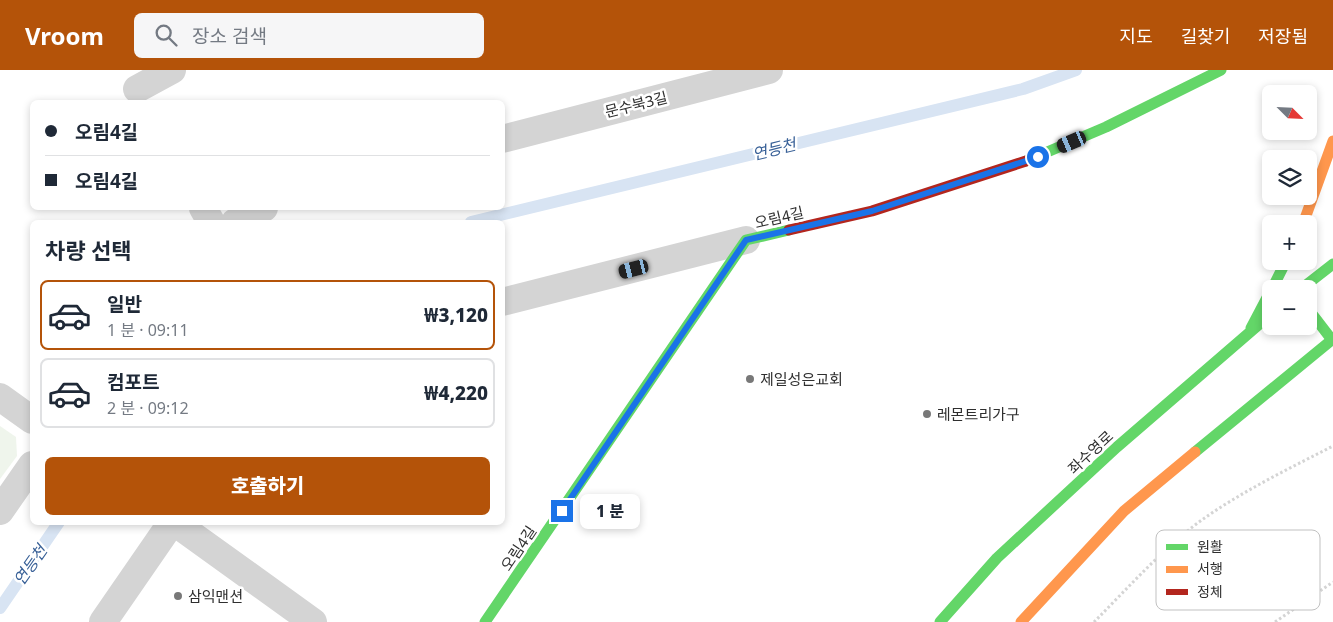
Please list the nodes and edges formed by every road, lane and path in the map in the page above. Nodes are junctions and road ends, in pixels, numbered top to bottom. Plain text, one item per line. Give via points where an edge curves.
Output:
1 (172, 70) edge
2 (769, 70) edge
3 (1221, 70) edge
4 (136, 87) edge
5 (505, 138) edge
6 (1333, 141) edge
7 (260, 210) edge
8 (1306, 215) edge
9 (239, 220) edge
10 (746, 240) junction
11 (1333, 264) edge
12 (1313, 280) edge
13 (505, 301) edge
14 (1262, 307) edge
15 (1317, 320) edge
16 (1262, 322) edge
17 (1247, 334) junction
18 (1333, 339) edge
19 (0, 397) edge
20 (30, 419) edge
21 (1333, 446) edge
22 (30, 468) edge
23 (0, 511) edge
24 (171, 525) edge
25 (177, 525) edge
26 (1192, 530) edge
27 (1156, 562) edge
28 (1333, 582) edge
29 (1320, 591) edge
30 (1292, 610) edge
31 (103, 622) edge
32 (313, 622) edge
33 (485, 622) edge
34 (940, 622) edge
35 (1020, 622) edge
36 (1094, 622) edge
37 (1275, 622) edge

1 - 4 street
2 - 5 street, 문수북3길
3 - 10 main road, 오림4길 via 1106,128 1038,157 872,211
6 - 8 main road
7 - 9 street
10 - 13 street
10 - 33 main road, 오림4길
11 - 12 main road
14 - 17 main road
15 - 18 main road
16 - 17 main road, 좌수영로
17 - 34 main road, 좌수영로 via 1117,447 997,558
18 - 35 main road via 1124,511
19 - 20 street
21 - 26 path via 1205,518
22 - 23 street
24 - 31 street
25 - 32 street
27 - 36 path
28 - 29 path
30 - 37 path

